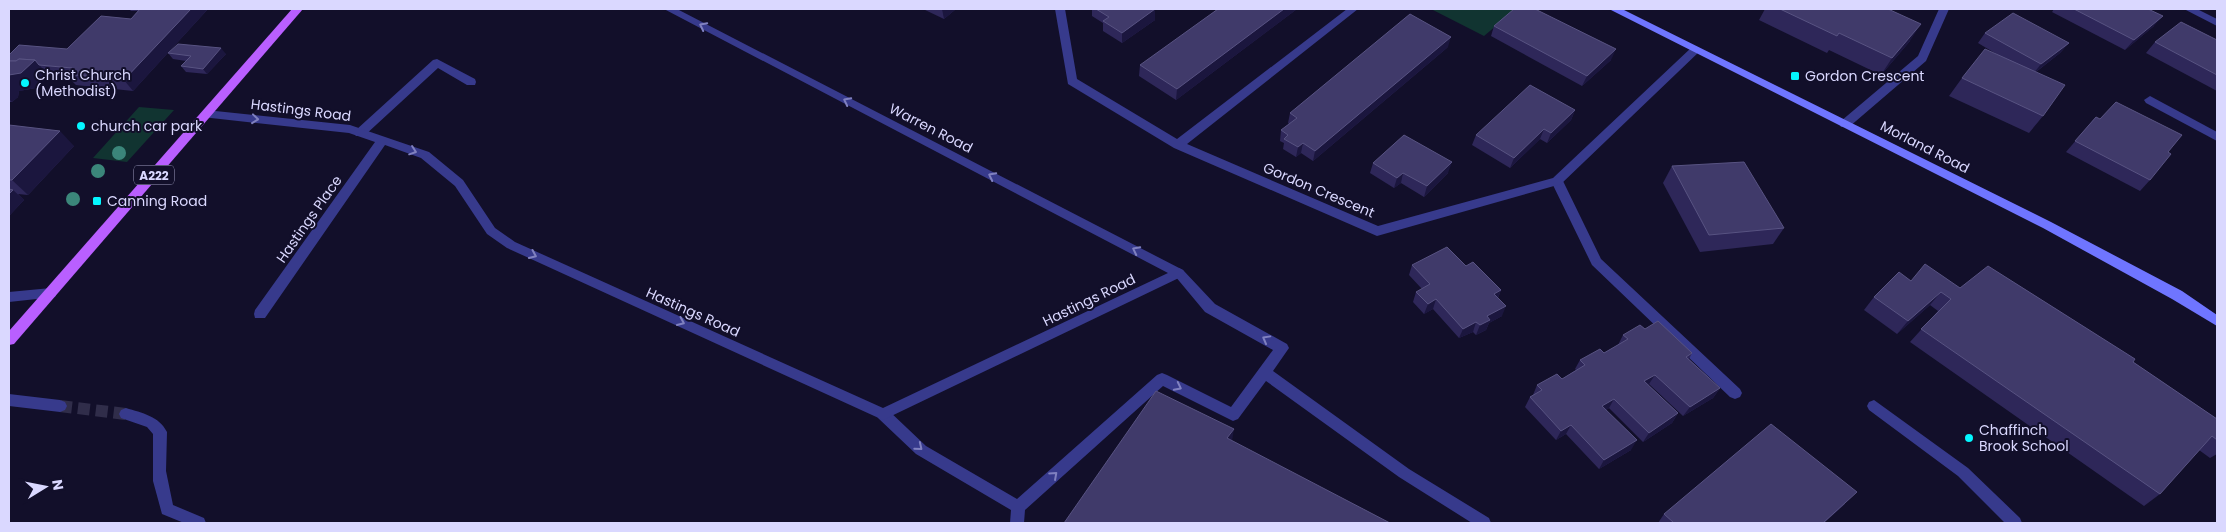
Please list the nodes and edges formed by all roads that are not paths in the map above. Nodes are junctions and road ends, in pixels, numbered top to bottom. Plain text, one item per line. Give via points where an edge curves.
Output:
1 (298, 9) edge
2 (669, 9) edge
3 (1060, 9) edge
4 (1353, 9) edge
5 (1614, 9) edge
6 (1944, 9) edge
7 (2188, 9) edge
8 (2217, 23) edge
9 (1696, 50) junction
10 (471, 82) dead end
11 (2150, 100) dead end
12 (206, 114) junction
13 (1845, 124) junction
14 (360, 133) junction
15 (2217, 137) edge
16 (382, 141) junction
17 (1178, 145) junction
18 (1558, 181) junction
19 (1179, 273) junction
20 (51, 293) junction
21 (9, 297) edge
22 (260, 314) dead end
23 (2217, 321) edge
24 (9, 340) edge
25 (1264, 372) junction
26 (1735, 393) dead end
27 (9, 400) edge
28 (60, 406) tunnel mouth
29 (1874, 406) dead end
30 (126, 414) tunnel mouth
31 (884, 414) junction
32 (1018, 507) junction
33 (199, 523) edge
34 (1016, 523) edge
35 (1484, 523) edge
36 (2015, 523) edge

1 - 12 main road, A222
19 -> 2 street, Warren Road
3 - 17 street, Gordon Crescent via 1072,80
4 - 17 street
5 - 9 main road, Morland Road
6 - 13 street via 1922,58
7 - 8 street
9 - 13 main road, Morland Road
9 - 18 street, Gordon Crescent
10 - 14 street via 437,63
11 - 15 street
12 -> 14 street, Hastings Road via 350,129
12 - 20 main road, A222
13 - 23 main road, Morland Road via 2055,230 2177,295
14 - 16 street, Hastings Road
16 - 22 street, Hastings Place
16 -> 31 street, Hastings Road via 425,155 442,168 459,183 491,231 511,246
17 - 18 street, Gordon Crescent via 1378,231
18 - 26 street via 1596,262
25 -> 19 street via 1282,348 1210,308
19 - 31 street, Hastings Road
20 - 21 street
20 - 24 main road, A222
32 -> 25 street via 1162,379 1233,415
25 - 35 street via 1404,473
27 - 28 street
29 - 36 street via 1964,472
30 - 33 street via 152,423 160,432 162,496 167,509
31 -> 32 street via 921,450
32 - 34 street

